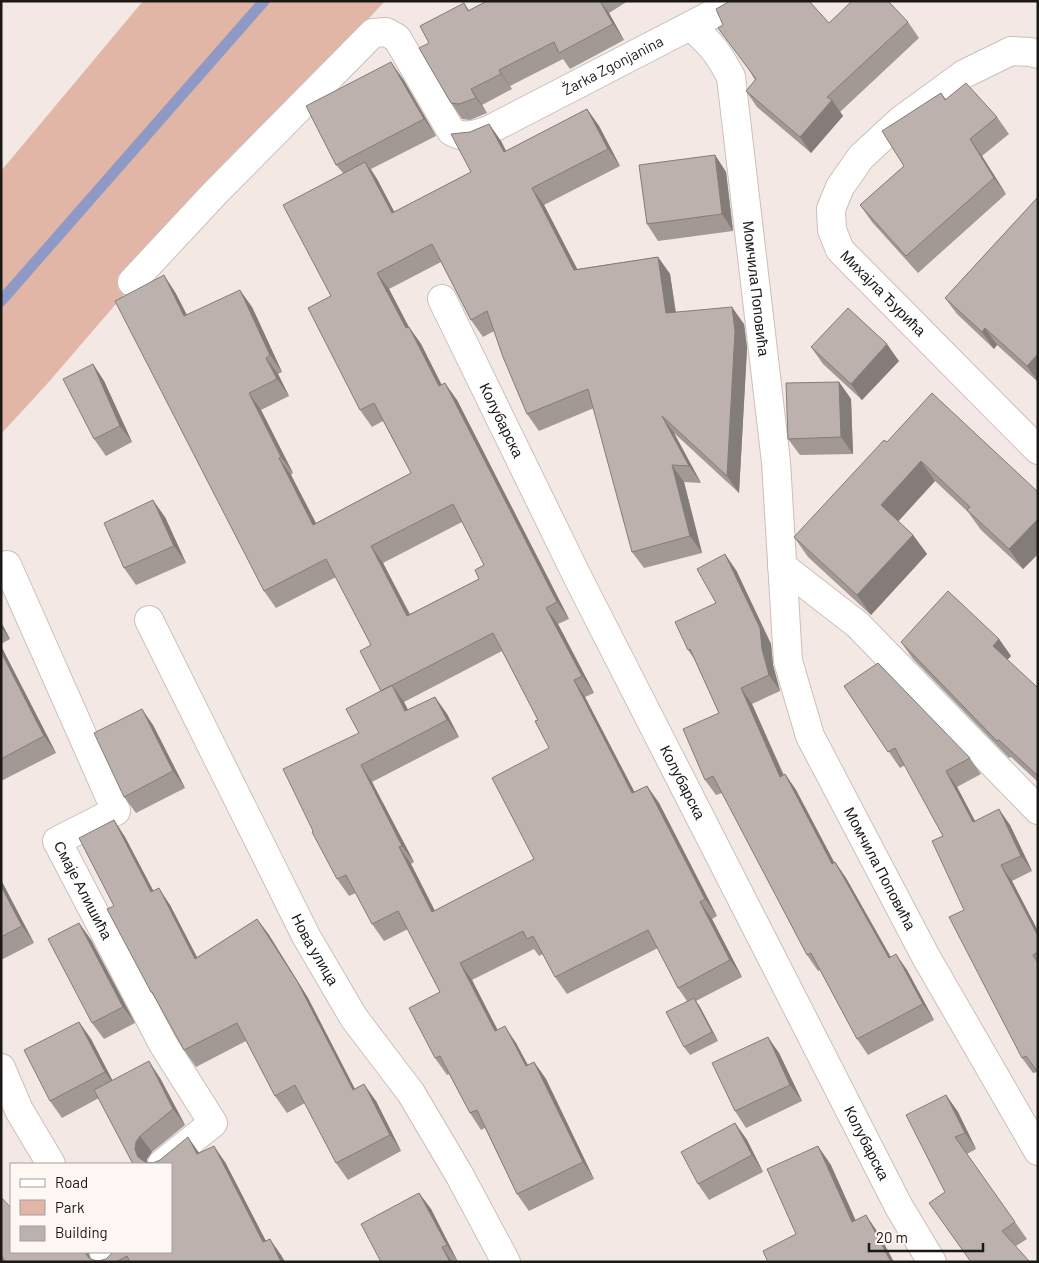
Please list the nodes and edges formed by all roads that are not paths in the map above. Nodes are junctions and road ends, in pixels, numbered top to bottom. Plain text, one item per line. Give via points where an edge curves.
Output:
1 (738, 1) edge
2 (690, 26) junction
3 (1038, 54) edge
4 (132, 282) dead end
5 (442, 299) dead end
6 (1038, 450) edge
7 (7, 565) dead end
8 (782, 566) junction
9 (149, 620) dead end
10 (1038, 810) edge
11 (1, 1068) edge
12 (1038, 1151) edge
13 (50, 1163) edge
14 (163, 1163) edge
15 (506, 1262) edge
16 (932, 1262) edge

1 - 2 street, Žarka Zgonjanina
2 - 4 street, Žarka Zgonjanina via 488,131 470,136 459,136 451,130 397,38 386,32 373,33
2 - 8 street, Момчила Поповића via 718,53 731,77 776,462
3 - 6 street, Михајла Ђурића via 1011,51 992,60 964,74 901,120 862,156 840,187 831,217 840,250
5 - 16 street, Колубарска via 577,576 900,1207
7 - 14 street, Смаје Алишића via 116,811 57,841 163,1044 213,1123
8 - 10 street via 858,625
8 - 12 street, Момчила Поповића via 788,661 810,736 926,957
9 - 15 street, Нова улица via 306,936 354,1018 411,1093
11 - 13 street via 19,1110

